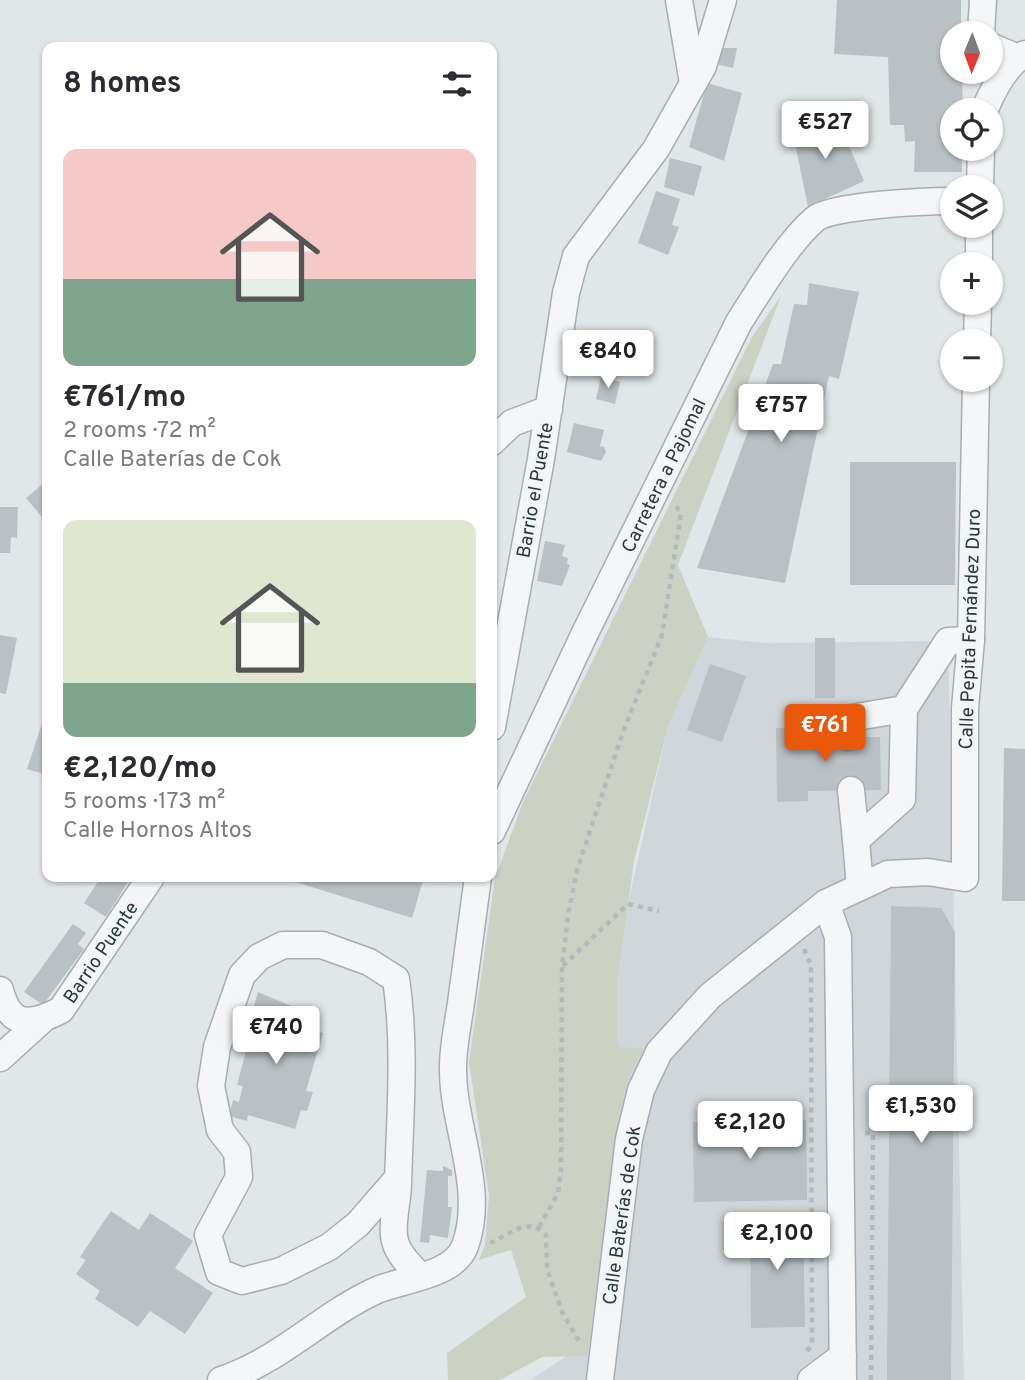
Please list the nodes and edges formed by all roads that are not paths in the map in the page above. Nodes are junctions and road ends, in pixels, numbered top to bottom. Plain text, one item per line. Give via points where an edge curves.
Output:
1 (679, 0) edge
2 (723, 0) edge
3 (983, 0) edge
4 (982, 21) edge
5 (1003, 50) edge
6 (1022, 56) edge
7 (693, 83) junction
8 (990, 98) edge
9 (940, 201) edge
10 (976, 392) edge
11 (548, 409) junction
12 (497, 437) edge
13 (971, 640) junction
14 (497, 699) edge
15 (904, 709) junction
16 (846, 737) tunnel mouth
17 (851, 790) tunnel mouth
18 (500, 792) edge
19 (856, 840) junction
20 (964, 845) junction
21 (928, 872) junction
22 (965, 878) joint
23 (148, 882) edge
24 (477, 882) edge
25 (860, 887) junction
26 (826, 903) junction
27 (0, 990) edge
28 (43, 1019) junction
29 (0, 1058) edge
30 (398, 1178) junction
31 (344, 1236) junction
32 (394, 1237) junction
33 (420, 1276) junction
34 (843, 1368) edge
35 (807, 1369) edge
36 (221, 1380) edge
37 (600, 1380) edge

1 - 7 street
2 - 7 street, Barrio el Puente via 703,66
3 - 4 street
5 - 6 street
6 - 8 street
7 - 11 street, Barrio el Puente via 629,188 576,257
9 - 18 street, Carretera a Pajomal via 889,203 817,217 769,274 739,323
10 - 13 street, Calle Pepita Fernández Duro
11 - 12 street via 512,423
11 - 14 street, Barrio el Puente
13 - 15 street via 948,642
13 - 20 street, Calle Pepita Fernández Duro via 965,708
15 - 16 street via 845,719
15 - 19 street via 902,799
17 - 19 street
19 - 25 street
20 - 21 street
20 - 22 street, Calle Pepita Fernández Duro
21 - 22 street, Calle Baterías de Cok
21 - 25 street, Calle Baterías de Cok via 888,874
23 - 28 street, Barrio Puente via 73,995 61,1010
24 - 33 street via 453,1065 471,1212 458,1258
25 - 26 street, Calle Baterías de Cok
26 - 34 street via 838,937
26 - 37 street, Calle Baterías de Cok via 710,996 659,1052 641,1090 629,1139
27 - 28 street, Barrio Puente via 4,1006 15,1018
28 - 29 street, Barrio Puente
30 - 31 street
30 - 31 street via 401,1072 396,979 369,962 322,945 283,945 259,957 242,975 217,1047 211,1086 220,1130 237,1152 239,1177 208,1235 219,1272 242,1281 281,1271
30 - 32 street
31 - 32 street via 376,1233
32 - 33 street via 400,1254
33 - 36 street via 352,1303 264,1363
34 - 35 street

